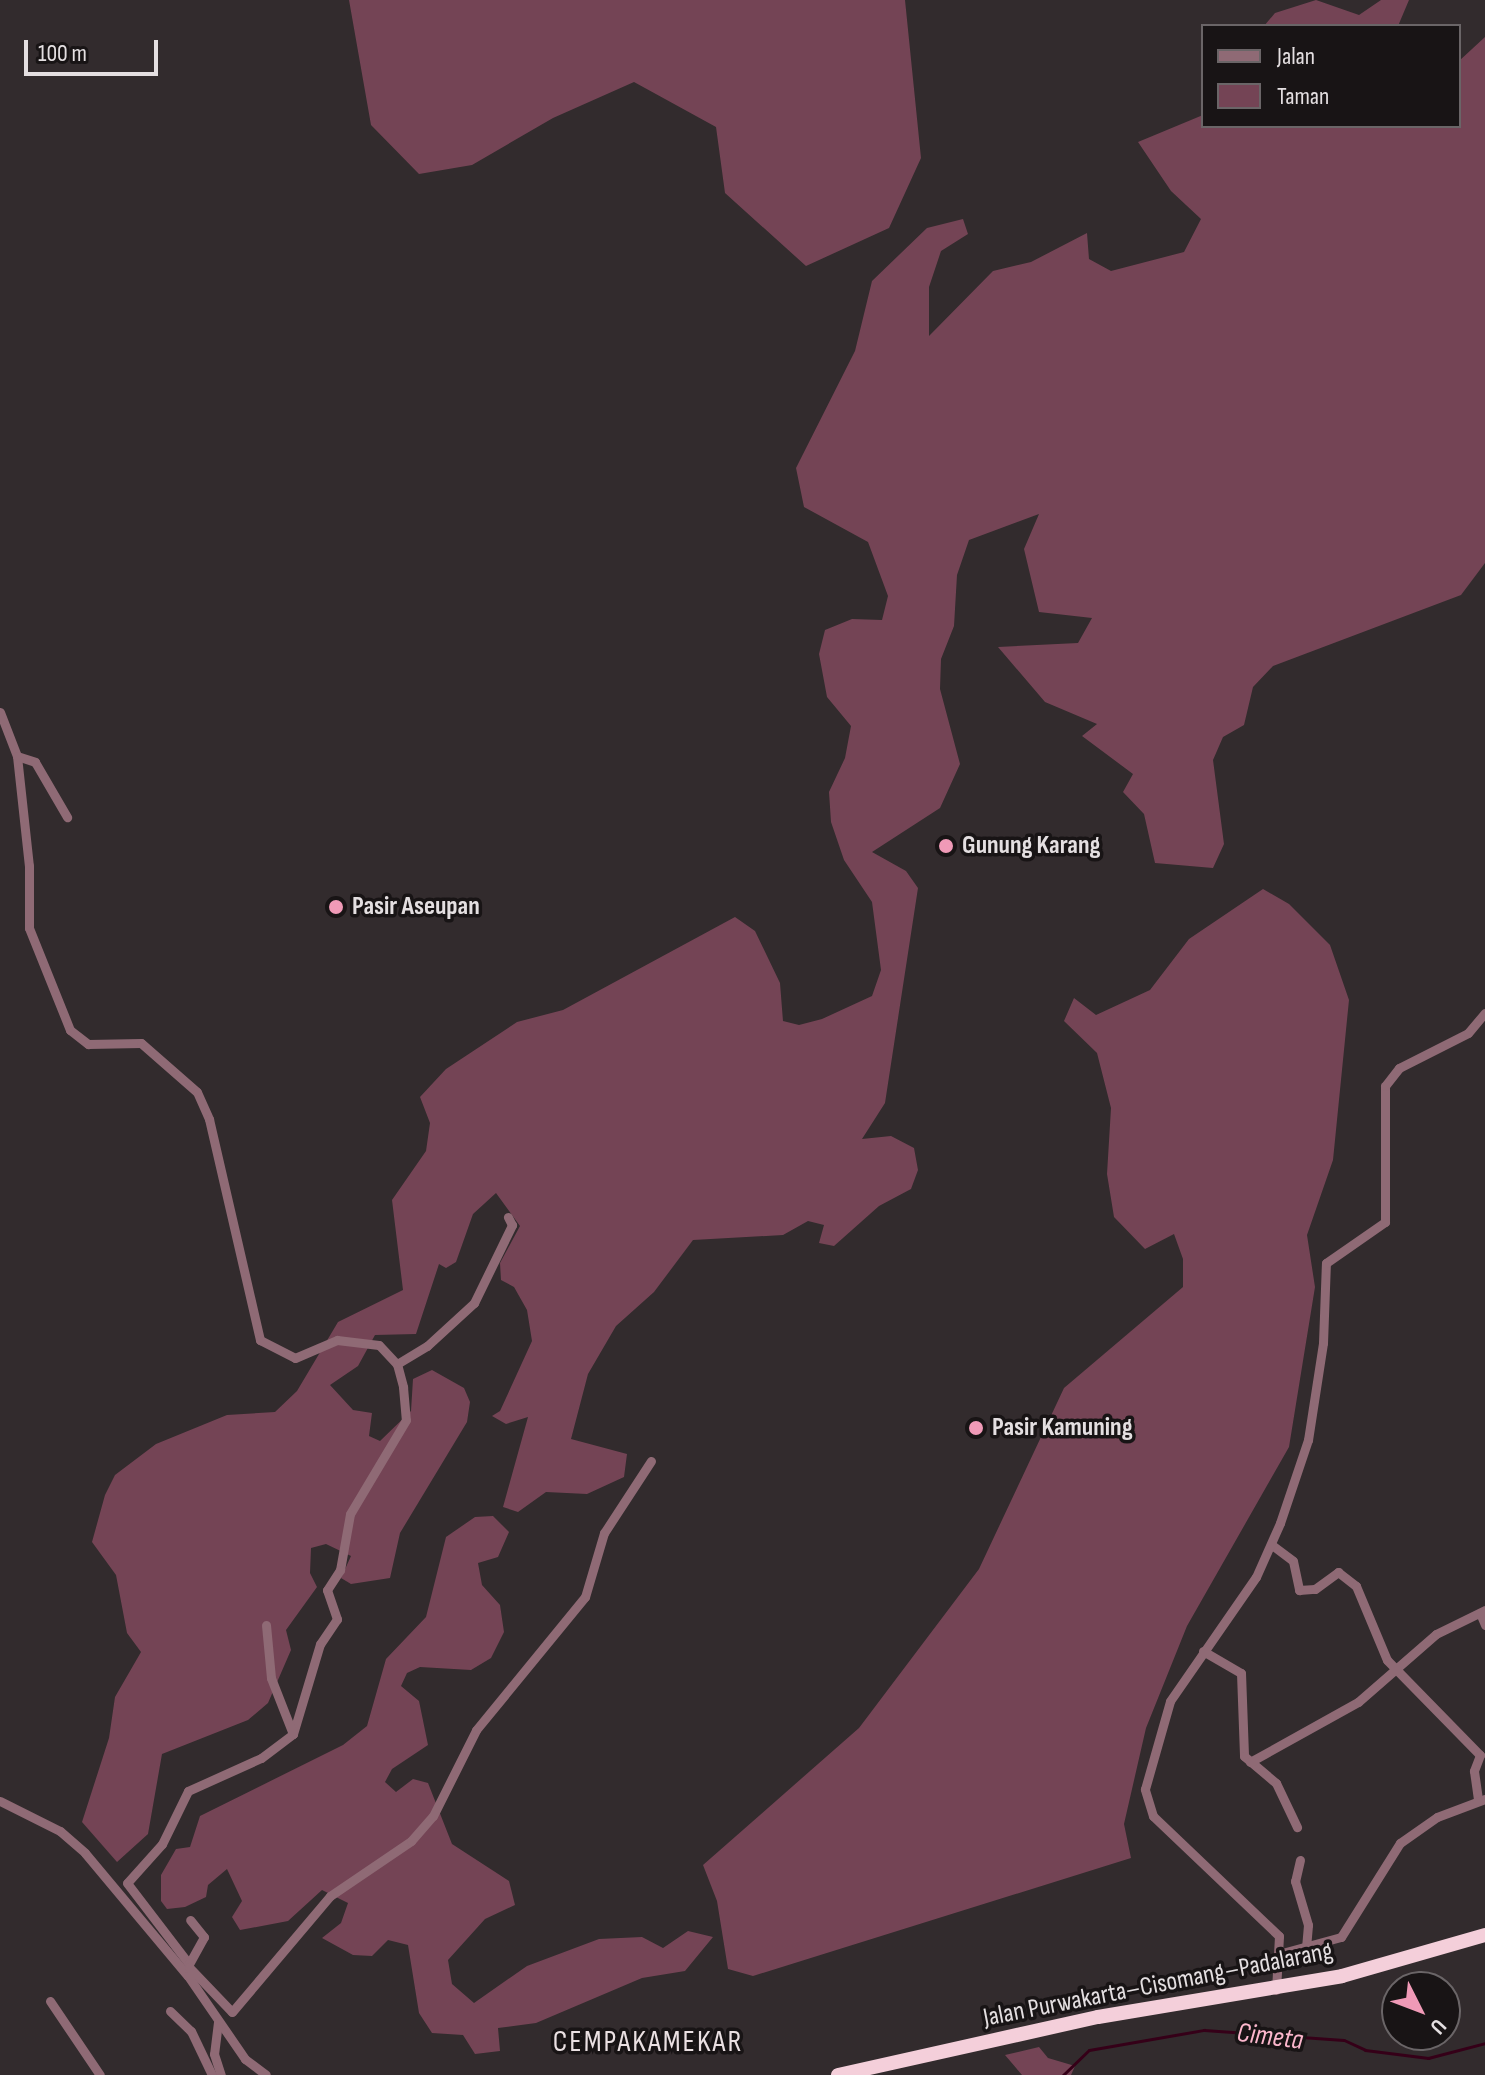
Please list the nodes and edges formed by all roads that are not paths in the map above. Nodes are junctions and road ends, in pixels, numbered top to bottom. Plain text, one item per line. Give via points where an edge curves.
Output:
1 (0, 712) edge
2 (17, 756) junction
3 (67, 817) dead end
4 (1485, 1013) edge
5 (508, 1217) dead end
6 (397, 1364) junction
7 (651, 1461) dead end
8 (1272, 1545) junction
9 (1482, 1612) edge
10 (266, 1625) dead end
11 (1485, 1625) edge
12 (1203, 1651) junction
13 (1392, 1667) junction
14 (293, 1734) junction
15 (1483, 1753) edge
16 (1250, 1762) junction
17 (1481, 1800) edge
18 (0, 1801) edge
19 (1297, 1827) dead end
20 (1300, 1860) dead end
21 (190, 1920) dead end
22 (1485, 1935) edge
23 (1306, 1949) junction
24 (1282, 1953) junction
25 (189, 1969) junction
26 (1276, 1990) junction
27 (50, 2001) dead end
28 (170, 2011) dead end
29 (218, 2022) junction
30 (100, 2075) edge
31 (212, 2075) edge
32 (221, 2075) edge
33 (266, 2075) edge
34 (838, 2075) edge

1 - 2 street
2 - 3 street via 35,762
2 - 6 street via 29,866 27,915 47,983 82,1043 141,1043 197,1092 209,1119 256,1333 295,1358 337,1340 359,1340 379,1345
4 - 8 street via 1468,1033 1399,1068 1385,1086 1388,1213 1380,1230 1326,1263 1323,1343 1308,1440
5 - 6 street via 512,1225 474,1303 427,1346
6 - 14 street via 406,1420 350,1514 340,1570 327,1590 337,1619 320,1644
7 - 25 street via 604,1533 585,1597 476,1730 433,1816 411,1841 330,1896 232,2012
8 - 12 street
8 - 13 street via 1293,1561 1303,1592 1338,1572 1347,1577 1362,1595
9 - 11 street
9 - 13 street
10 - 14 street via 271,1678
12 - 16 street via 1241,1673 1244,1754
12 - 24 street via 1170,1701 1144,1800 1153,1816 1251,1903 1279,1936
13 - 15 street
13 - 16 street via 1358,1702
14 - 25 street via 261,1758 196,1783 162,1844 127,1883
15 - 17 street via 1474,1771
16 - 19 street via 1276,1783
17 - 23 street via 1437,1817 1400,1843 1377,1871 1346,1931 1329,1945
18 - 25 street via 60,1831 85,1853
20 - 23 street via 1295,1881 1308,1925
21 - 25 street via 204,1937
22 - 26 highway, Jalan Purwakarta–Cisomang–Padalarang
23 - 24 street
24 - 26 street
25 - 29 street
26 - 34 highway, Jalan Purwakarta–Cisomang–Padalarang via 1098,2017
27 - 30 street
28 - 31 street via 191,2031
29 - 32 street via 214,2054
29 - 33 street

